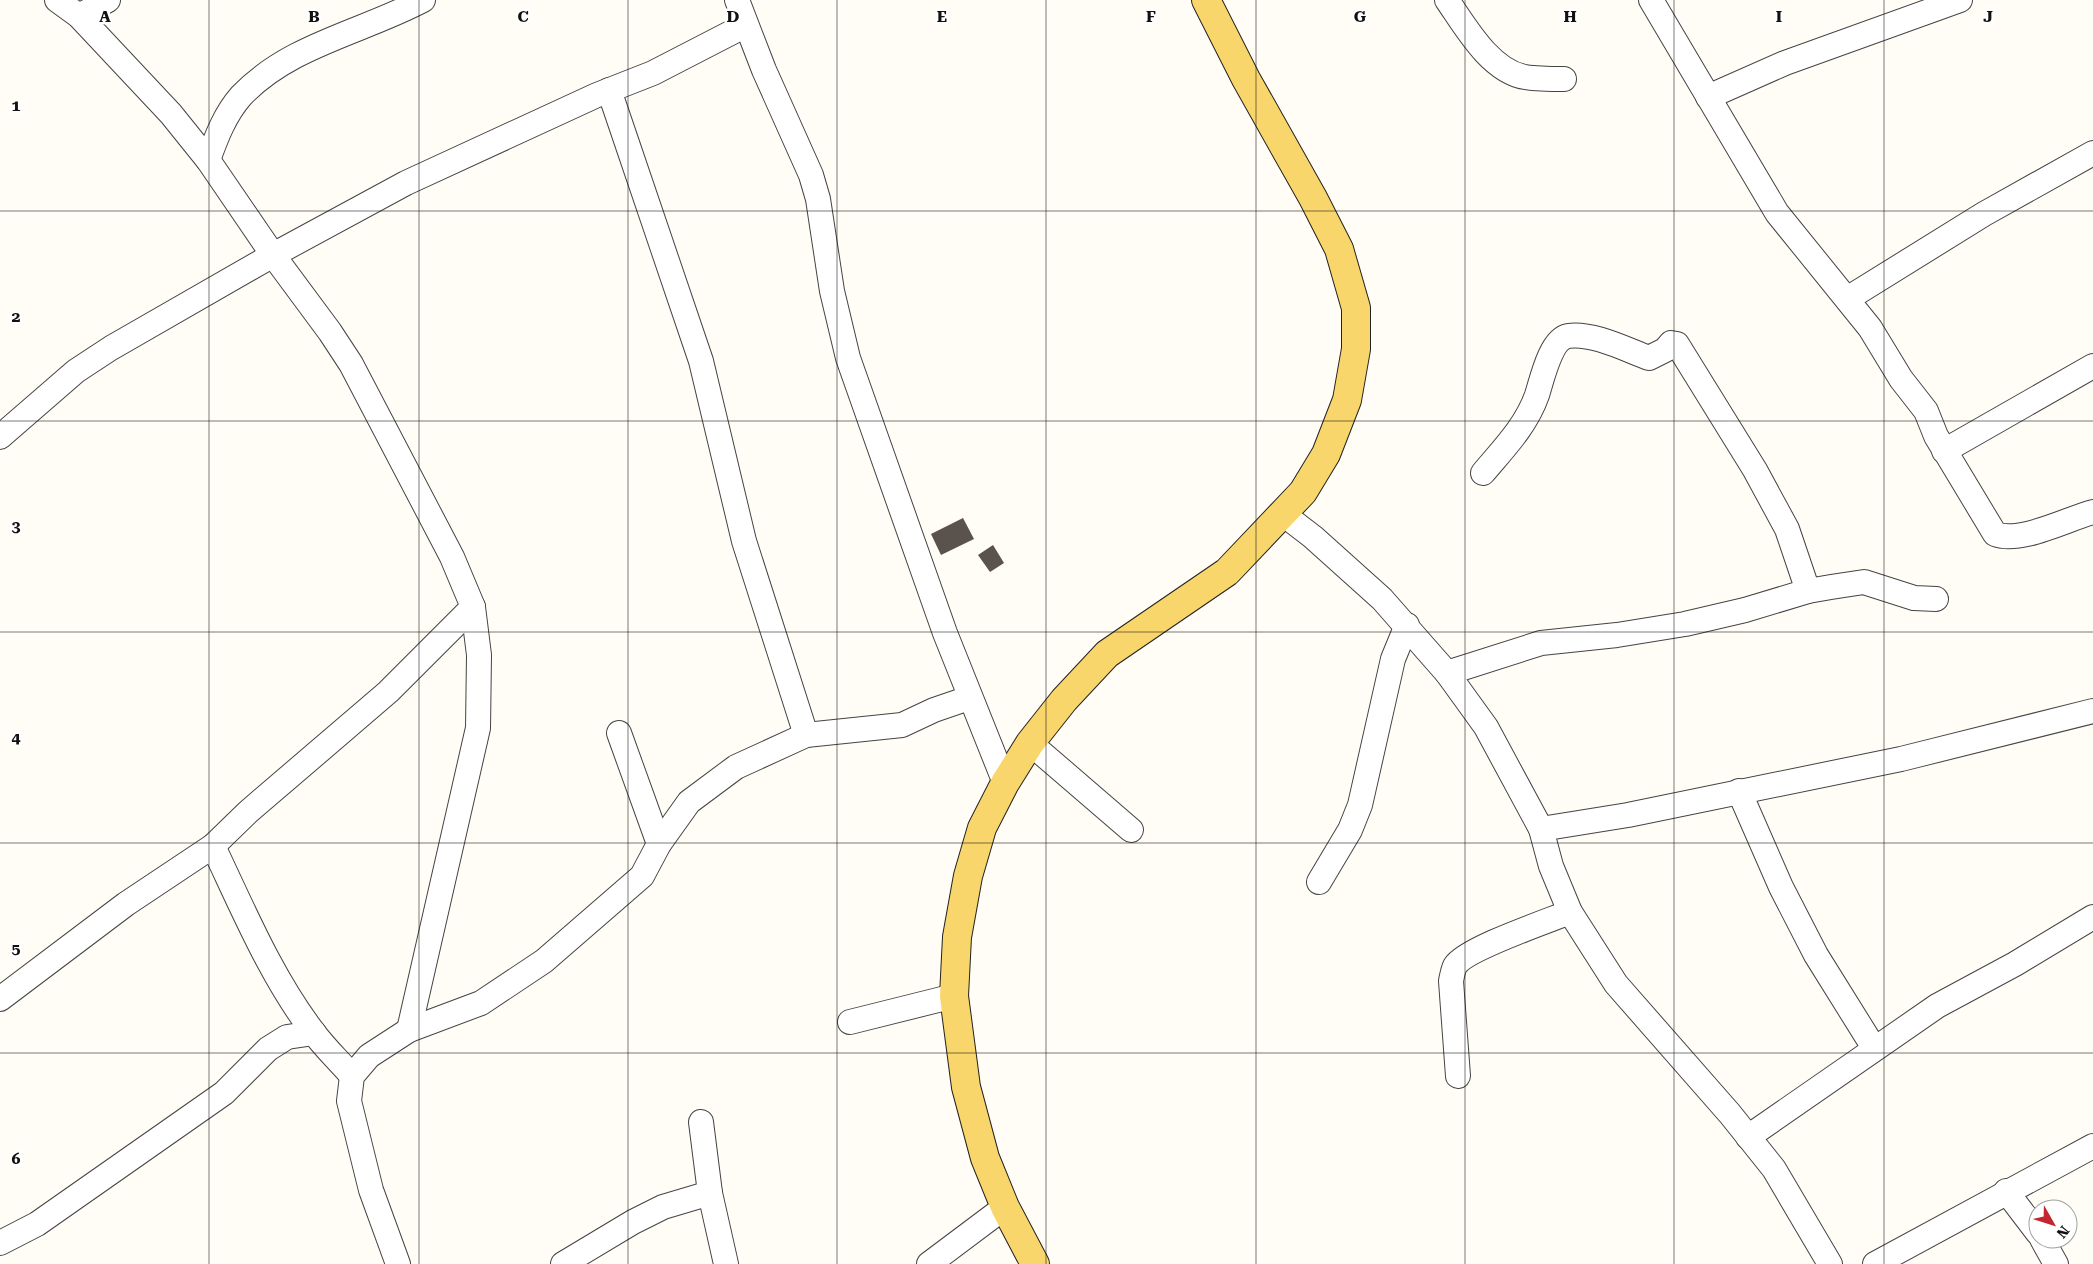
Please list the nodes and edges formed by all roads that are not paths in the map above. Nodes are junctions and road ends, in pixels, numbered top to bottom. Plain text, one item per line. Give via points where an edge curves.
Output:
1 (57, 0) edge
2 (108, 0) edge
3 (422, 0) edge
4 (737, 0) edge
5 (1206, 0) edge
6 (1447, 0) edge
7 (1651, 0) edge
8 (1960, 0) edge
9 (79, 16) junction
10 (746, 25) junction
11 (1564, 80) dead end
12 (609, 90) junction
13 (1708, 96) junction
14 (2093, 153) edge
15 (208, 160) junction
16 (273, 255) junction
17 (1847, 299) junction
18 (2093, 366) edge
19 (0, 437) edge
20 (1944, 450) junction
21 (1483, 473) dead end
22 (2093, 512) edge
23 (1284, 514) junction
24 (1808, 591) junction
25 (1936, 599) dead end
26 (472, 606) junction
27 (1406, 625) junction
28 (1447, 673) junction
29 (970, 698) junction
30 (2093, 711) edge
31 (619, 733) dead end
32 (806, 735) junction
33 (1030, 743) junction
34 (1005, 783) junction
35 (1739, 790) junction
36 (1541, 829) junction
37 (1131, 830) dead end
38 (659, 844) junction
39 (213, 846) junction
40 (1319, 882) dead end
41 (1570, 912) junction
42 (2093, 917) edge
43 (954, 996) junction
44 (0, 999) edge
45 (850, 1022) dead end
46 (409, 1030) junction
47 (314, 1033) junction
48 (1874, 1048) junction
49 (352, 1076) junction
50 (1458, 1076) dead end
51 (701, 1122) dead end
52 (1748, 1137) junction
53 (2093, 1146) edge
54 (2006, 1191) junction
55 (710, 1193) junction
56 (1005, 1207) junction
57 (2028, 1220) edge
58 (0, 1243) edge
59 (2048, 1249) edge
60 (398, 1264) edge
61 (562, 1264) edge
62 (726, 1264) edge
63 (929, 1264) edge
64 (1036, 1264) edge
65 (1830, 1264) edge
66 (1875, 1264) edge
67 (2056, 1264) edge

1 - 9 street
2 - 9 street
3 - 15 street via 313,47 266,75 241,96 228,115
4 - 10 street
5 - 23 main road via 1339,250 1356,308 1356,348 1347,400 1326,454 1303,492
6 - 11 street via 1484,52 1503,67 1523,77
7 - 13 street
8 - 13 street via 1793,60
9 - 15 street via 171,114
10 - 12 street via 653,73
10 - 29 street via 811,175 848,358
12 - 16 street via 406,183
12 - 32 street via 701,361 744,541
13 - 17 street via 1777,214
14 - 17 street via 1984,214
15 - 16 street
16 - 19 street via 76,371
16 - 26 street via 351,364 452,558
17 - 20 street via 1926,411
18 - 20 street
20 - 22 street via 1995,534 2004,538
21 - 24 street via 1531,412 1556,343 1567,336 1587,336 1649,358 1671,343 1677,344 1756,470 1787,529
23 - 27 street
23 - 33 main road via 1227,572 1107,654
24 - 25 street via 1864,582 1914,598
24 - 28 street via 1684,624 1541,643
26 - 39 street via 388,692
26 - 46 street via 479,656 478,728
27 - 28 street
27 - 40 street via 1393,659 1360,805 1350,830
28 - 36 street via 1486,727
29 - 32 street via 902,725
29 - 34 street
30 - 35 street via 1902,759
31 - 38 street
32 - 38 street via 736,767 690,802
33 - 34 main road
33 - 37 street
34 - 43 main road via 982,828 968,876 957,937
35 - 36 street via 1628,815
35 - 48 street via 1781,887 1816,955
36 - 41 street via 1551,866
38 - 46 street via 642,876 544,961 481,1003
39 - 44 street via 126,904
39 - 47 street via 258,940
41 - 50 street via 1484,947 1465,956 1455,966 1451,981
41 - 52 street via 1616,984
42 - 48 street via 1937,1006
43 - 45 street
43 - 56 main road via 966,1087 985,1158
46 - 49 street via 370,1056
47 - 49 street
47 - 58 street via 287,1037 268,1049 224,1093 37,1224
48 - 52 street
49 - 60 street via 349,1101 371,1190
51 - 55 street
52 - 65 street via 1774,1169
53 - 54 street
54 - 57 street
54 - 66 street
55 - 61 street via 664,1207 632,1222
55 - 62 street
56 - 63 street
56 - 64 main road
59 - 67 street

